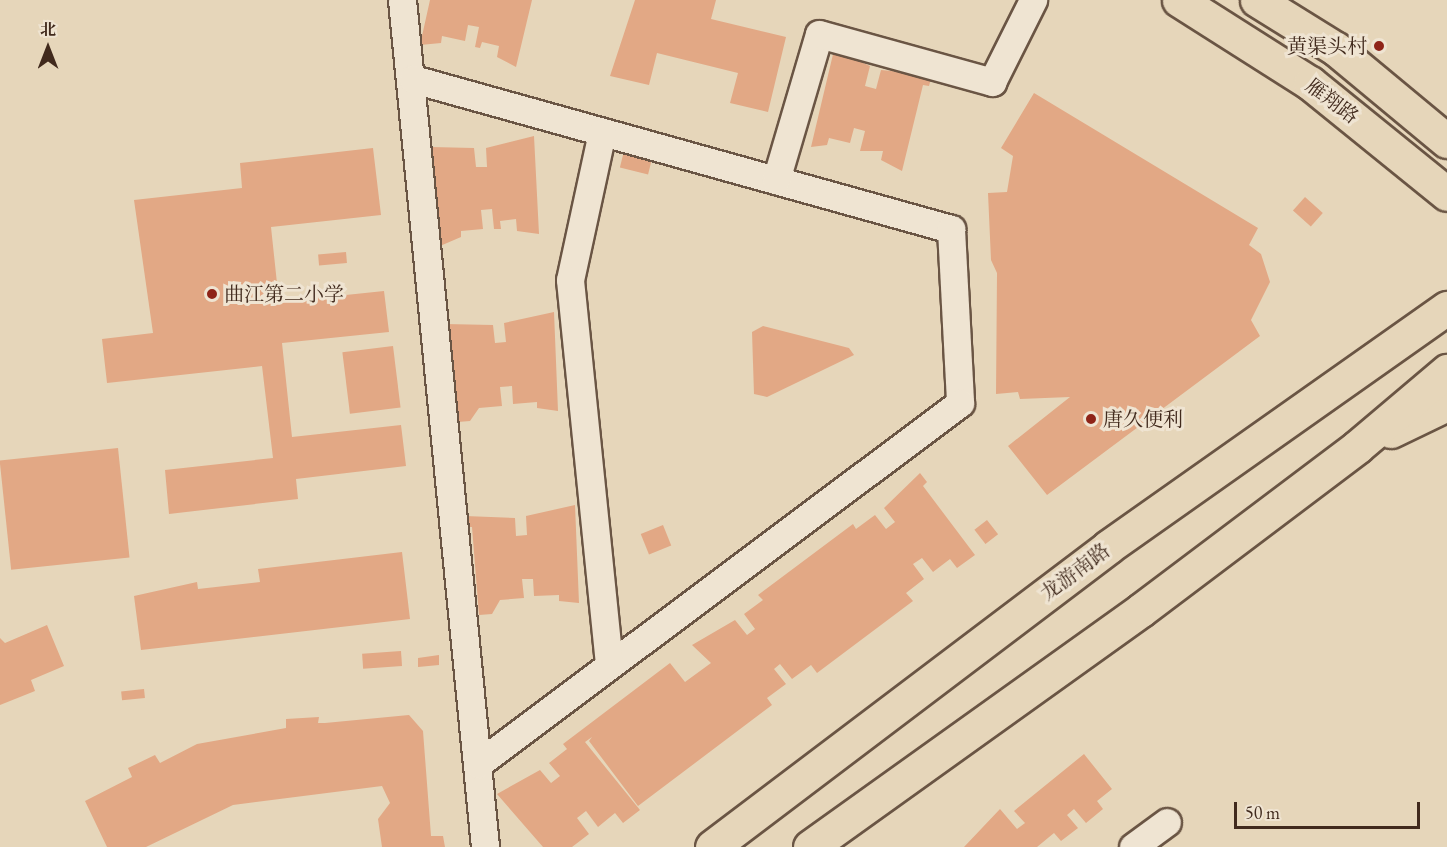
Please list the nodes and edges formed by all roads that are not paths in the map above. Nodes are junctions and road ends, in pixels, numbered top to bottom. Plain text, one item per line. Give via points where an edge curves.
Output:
1 (402, 0) edge
2 (1033, 0) edge
3 (1179, 0) edge
4 (1257, 0) edge
5 (413, 79) junction
6 (1388, 93) junction
7 (1447, 122) edge
8 (602, 132) junction
9 (1447, 141) edge
10 (776, 180) junction
11 (1447, 194) edge
12 (1447, 308) edge
13 (1447, 371) edge
14 (1447, 404) edge
15 (1358, 447) junction
16 (609, 665) junction
17 (478, 764) junction
18 (1167, 822) dead end
19 (485, 847) edge
20 (712, 847) edge
21 (810, 847) edge
22 (1132, 847) edge

1 - 5 street
2 - 10 street via 992,82 819,34
3 - 11 main road, 雁翔路 via 1310,83
4 - 6 main road, 雁翔路 via 1336,49
5 - 8 street
5 - 17 street
6 - 7 main road
6 - 9 main road, 雁翔路
8 - 10 street
8 - 16 street via 570,280
10 - 16 street via 951,229 960,403
12 - 20 main road, 龙游南路 via 1108,547
13 - 15 main road
14 - 15 main road
15 - 21 main road
16 - 17 street
17 - 19 street
18 - 22 street

